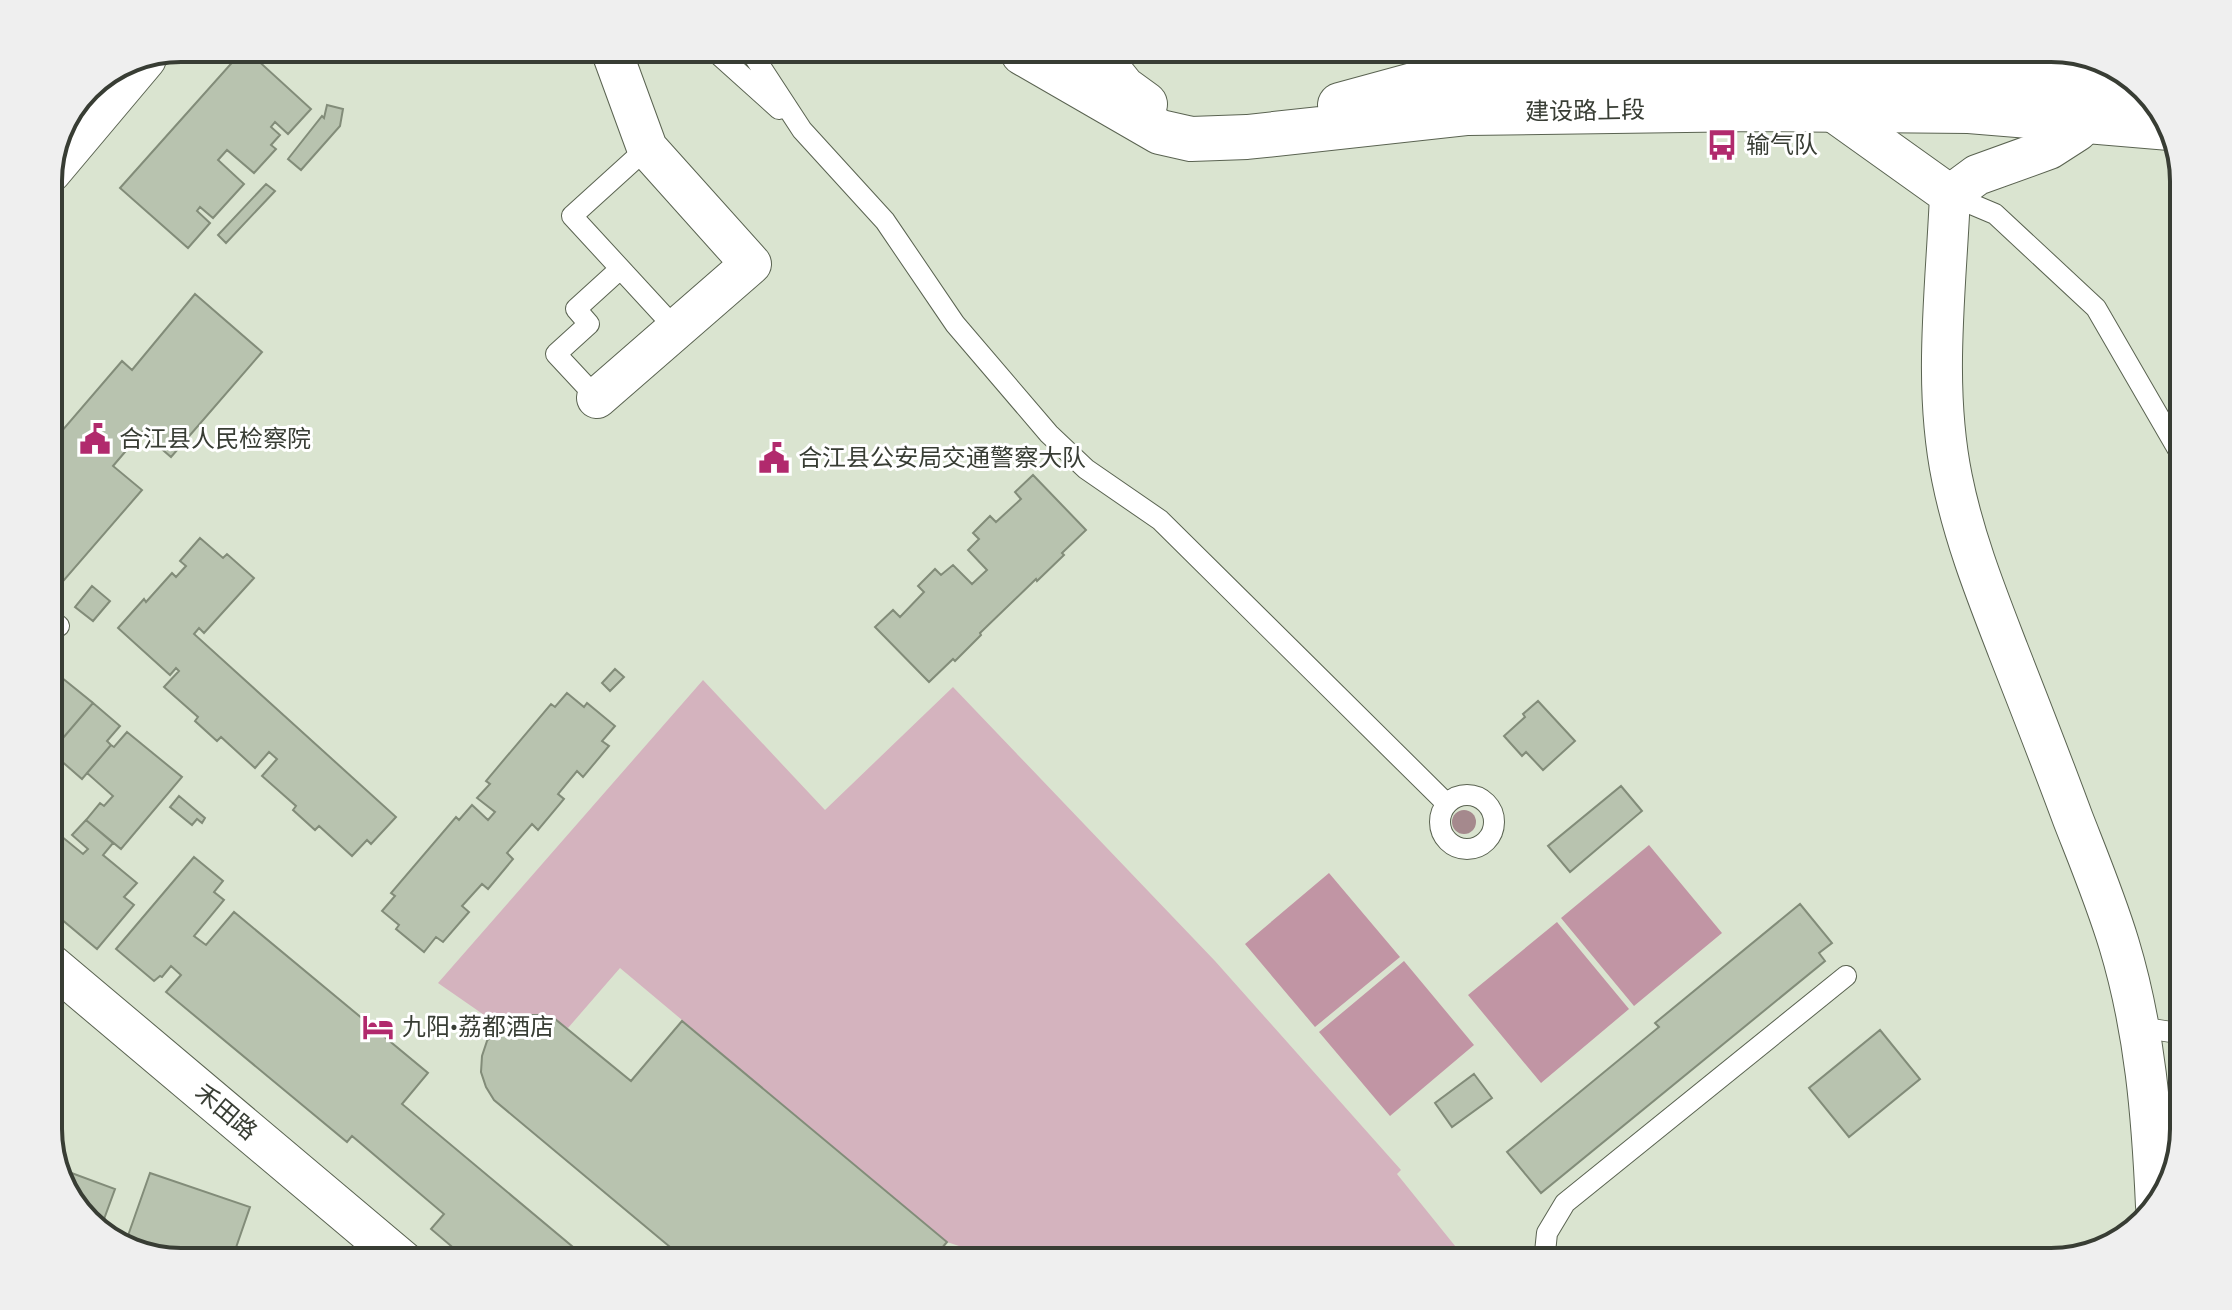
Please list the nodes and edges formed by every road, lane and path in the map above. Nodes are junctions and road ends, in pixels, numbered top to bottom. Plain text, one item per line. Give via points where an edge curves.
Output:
1 (616, 62) edge
2 (727, 62) edge
3 (758, 62) edge
4 (1041, 62) edge
5 (1102, 62) edge
6 (131, 73) edge
7 (1843, 77) edge
8 (2125, 88) edge
9 (2086, 121) junction
10 (2157, 127) edge
11 (802, 130) junction
12 (647, 148) junction
13 (66, 151) edge
14 (1950, 195) junction
15 (620, 269) junction
16 (676, 329) junction
17 (597, 398) joint
18 (2170, 436) edge
19 (1447, 804) dead end
20 (62, 974) edge
21 (1846, 976) dead end
22 (2139, 1027) junction
23 (2170, 1032) edge
24 (2155, 1187) edge
25 (387, 1248) edge
26 (1545, 1248) edge

1 - 12 street
2 - 11 lane
3 - 11 lane
4 - 7 main road, 建设路上段 via 1160,132 1191,139 1468,113 1757,109
5 - 7 main road, 建设路上段 via 1123,88 1164,115 1188,123 1248,123 1305,114 1466,76
6 - 13 main road
7 - 8 main road, 建设路上段 via 1974,75
7 - 9 main road, 建设路上段 via 1969,111
7 - 14 street
9 - 10 main road, 建设路上段
9 - 14 street via 2049,149 1977,175
11 - 19 lane via 885,221 955,324 1049,434 1086,469 1160,520
12 - 15 lane via 572,216
12 - 16 street via 751,264
14 - 18 lane via 1995,214 2096,308
14 - 22 street via 1941,355 1947,446 1964,532 2119,944
15 - 16 lane
15 - 17 lane via 576,309 589,324 556,354
16 - 17 street
20 - 25 street, 禾田路
21 - 26 lane via 1565,1203 1547,1233
22 - 23 lane
22 - 24 street via 2149,1085

